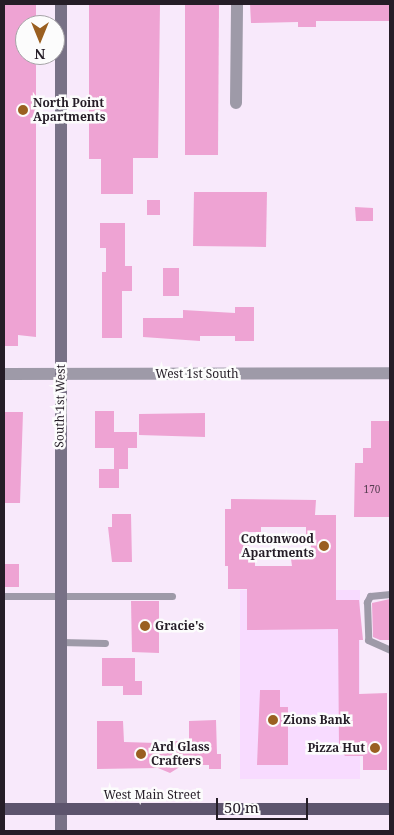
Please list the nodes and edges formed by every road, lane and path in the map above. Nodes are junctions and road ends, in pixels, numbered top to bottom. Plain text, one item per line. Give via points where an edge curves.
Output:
1 (61, 4) edge
2 (237, 4) edge
3 (236, 103) dead end
4 (390, 373) edge
5 (4, 374) edge
6 (60, 374) junction
7 (390, 594) edge
8 (4, 596) edge
9 (59, 596) junction
10 (172, 596) dead end
11 (60, 642) junction
12 (105, 643) dead end
13 (390, 650) edge
14 (4, 809) edge
15 (61, 809) junction
16 (390, 809) edge
17 (61, 831) edge

1 - 6 street, South 1st West
2 - 3 street
4 - 6 street, West 1st South
5 - 6 street, West 1st South
6 - 9 street, South 1st West
7 - 13 lane via 370,596 367,602 368,640
8 - 9 lane
9 - 10 lane
9 - 11 street, South 1st West
11 - 12 lane
11 - 15 street, South 1st West
14 - 15 main road, West Main Street
15 - 16 main road, West Main Street
15 - 17 street, South 1st West

